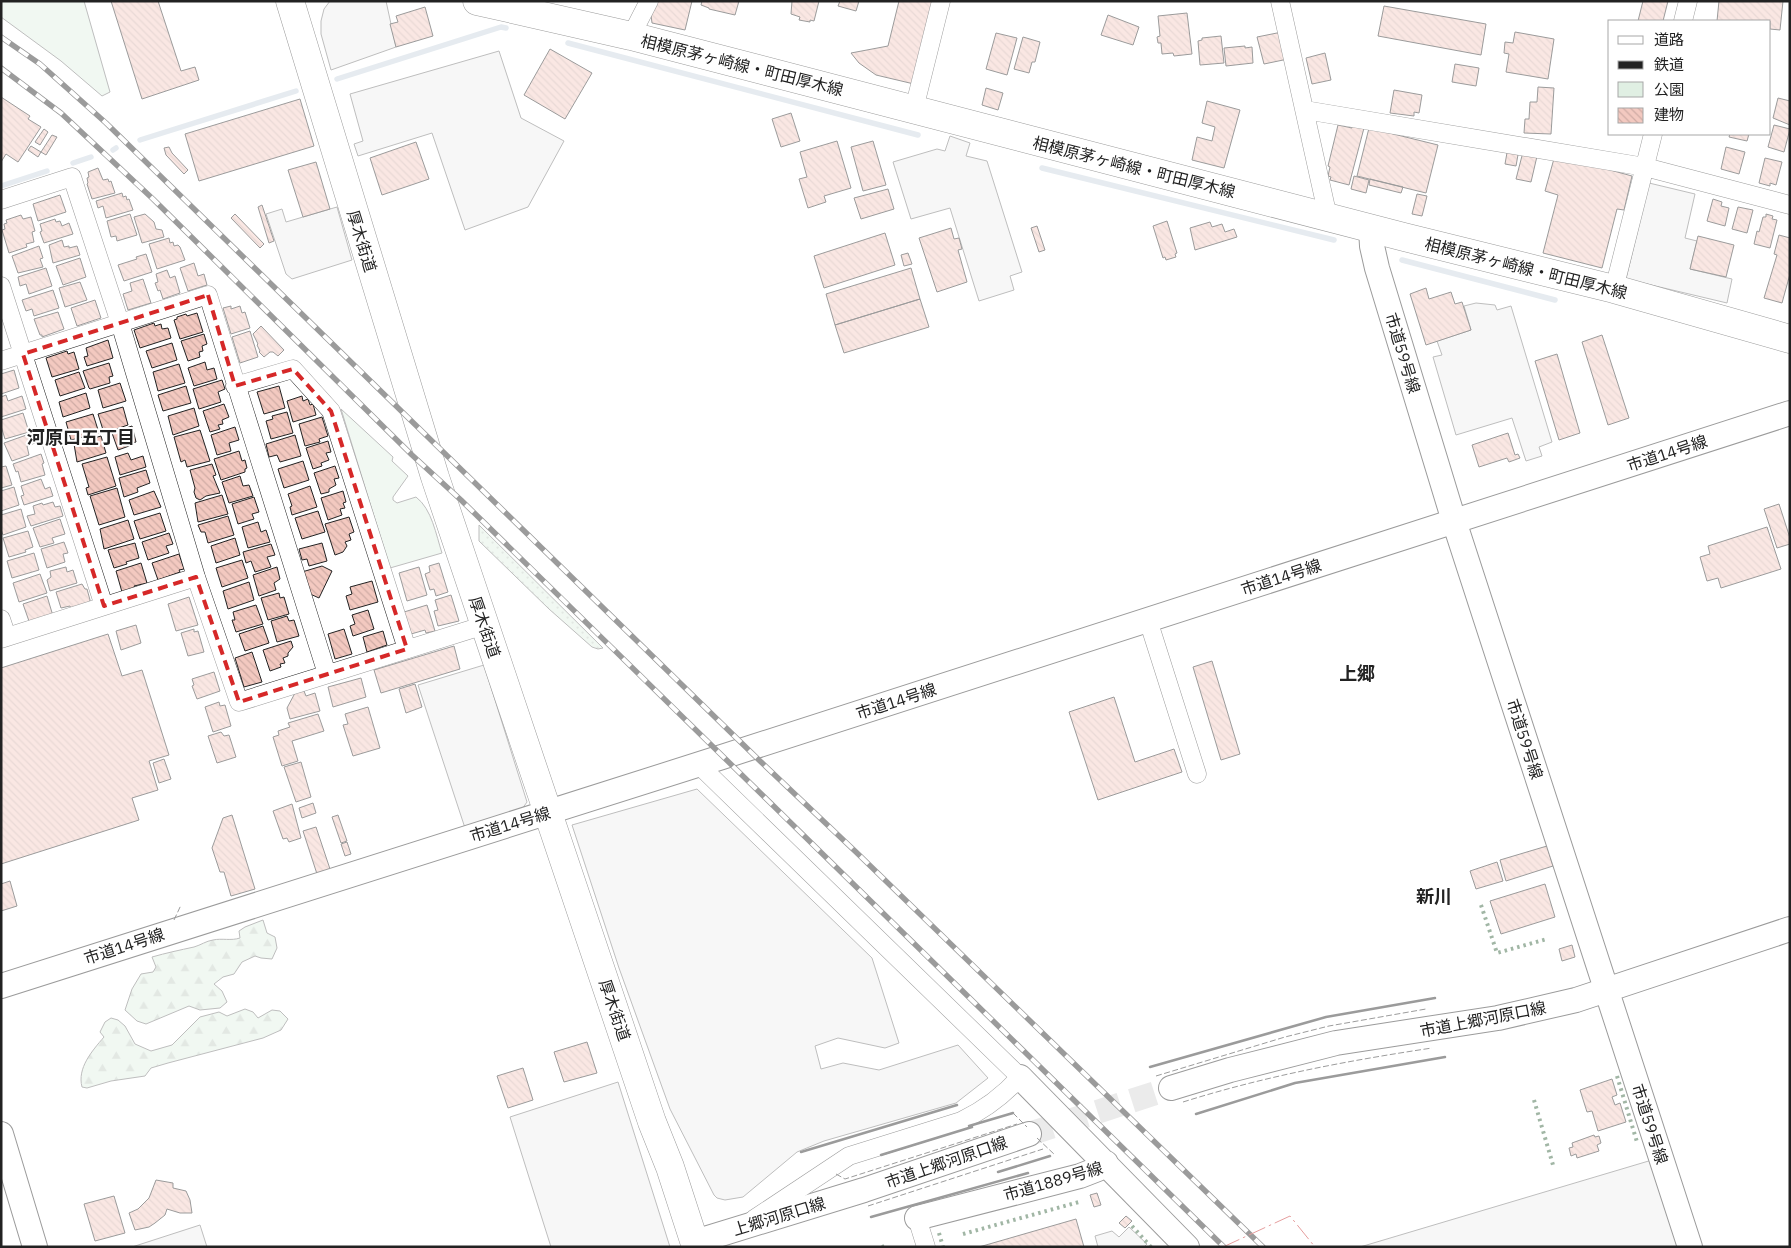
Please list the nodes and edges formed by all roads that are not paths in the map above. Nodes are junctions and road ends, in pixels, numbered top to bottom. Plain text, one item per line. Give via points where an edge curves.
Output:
1 (290, 1) edge
2 (477, 1) edge
3 (649, 1) edge
4 (941, 1) edge
5 (1280, 1) edge
6 (1688, 1) edge
7 (1683, 20) edge
8 (631, 36) junction
9 (914, 109) junction
10 (1305, 110) junction
11 (1653, 135) edge
12 (1645, 167) junction
13 (1, 200) edge
14 (1790, 205) edge
15 (1328, 217) junction
16 (1371, 228) junction
17 (1, 286) edge
18 (1614, 289) junction
19 (120, 323) junction
20 (1790, 339) edge
21 (23, 354) junction
22 (1, 361) edge
23 (236, 386) junction
24 (1790, 413) edge
25 (1454, 521) junction
26 (196, 577) junction
27 (104, 606) junction
28 (1, 618) edge
29 (1148, 620) junction
30 (484, 625) junction
31 (4, 638) edge
32 (407, 649) junction
33 (327, 674) junction
34 (698, 764) junction
35 (1198, 774) dead end
36 (548, 812) junction
37 (1790, 930) edge
38 (1, 986) edge
39 (1607, 991) junction
40 (1020, 1077) junction
41 (1171, 1088) tunnel mouth
42 (1, 1134) edge
43 (1029, 1134) tunnel mouth
44 (1106, 1163) junction
45 (864, 1190) joint
46 (917, 1218) joint
47 (739, 1228) junction
48 (696, 1244) edge
49 (34, 1247) edge
50 (926, 1247) edge
51 (1186, 1247) edge
52 (1690, 1247) edge

1 - 30 main road, 厚木街道 via 435,477
2 - 8 main road, 相模原茅ヶ崎線・町田厚木線
3 - 8 street
4 - 9 street
5 - 10 street
6 - 7 street
8 - 9 main road, 相模原茅ヶ崎線・町田厚木線
9 - 15 main road, 相模原茅ヶ崎線・町田厚木線
10 - 12 street
10 - 15 street
11 - 12 street
12 - 14 street
12 - 18 street
13 - 19 street via 72,177
15 - 16 main road, 相模原茅ヶ崎線・町田厚木線
16 - 18 main road, 相模原茅ヶ崎線・町田厚木線
16 - 25 street, 市道59号線 via 1377,268
17 - 21 street
18 - 20 main road, 相模原茅ヶ崎線・町田厚木線
19 - 21 street
19 - 23 street via 208,295
19 - 26 street
21 - 22 street
21 - 27 street
23 - 32 street via 293,369 331,410
23 - 33 street
24 - 25 street, 市道14号線
25 - 29 street, 市道14号線
25 - 39 street, 市道59号線
26 - 27 street
26 - 33 street via 239,702
27 - 31 street
28 - 31 street
29 - 34 street, 市道14号線
29 - 35 street
30 - 32 street
30 - 36 main road, 厚木街道
32 - 33 street
34 - 36 street, 市道14号線
34 - 40 street
36 - 38 street, 市道14号線
36 - 48 main road, 厚木街道
37 - 39 street, 市道上郷河原口線
39 - 41 street, 市道上郷河原口線 via 1498,1018 1336,1043
39 - 52 street, 市道59号線
40 - 44 street
40 - 47 street via 999,1098 976,1114 849,1156
42 - 49 street
43 - 45 street, 市道上郷河原口線
44 - 46 street, 市道1889号線 via 1080,1176
44 - 51 street, 市道1889号線
45 - 47 street, 上郷河原口線
46 - 50 street
47 - 48 street, 上郷河原口線

